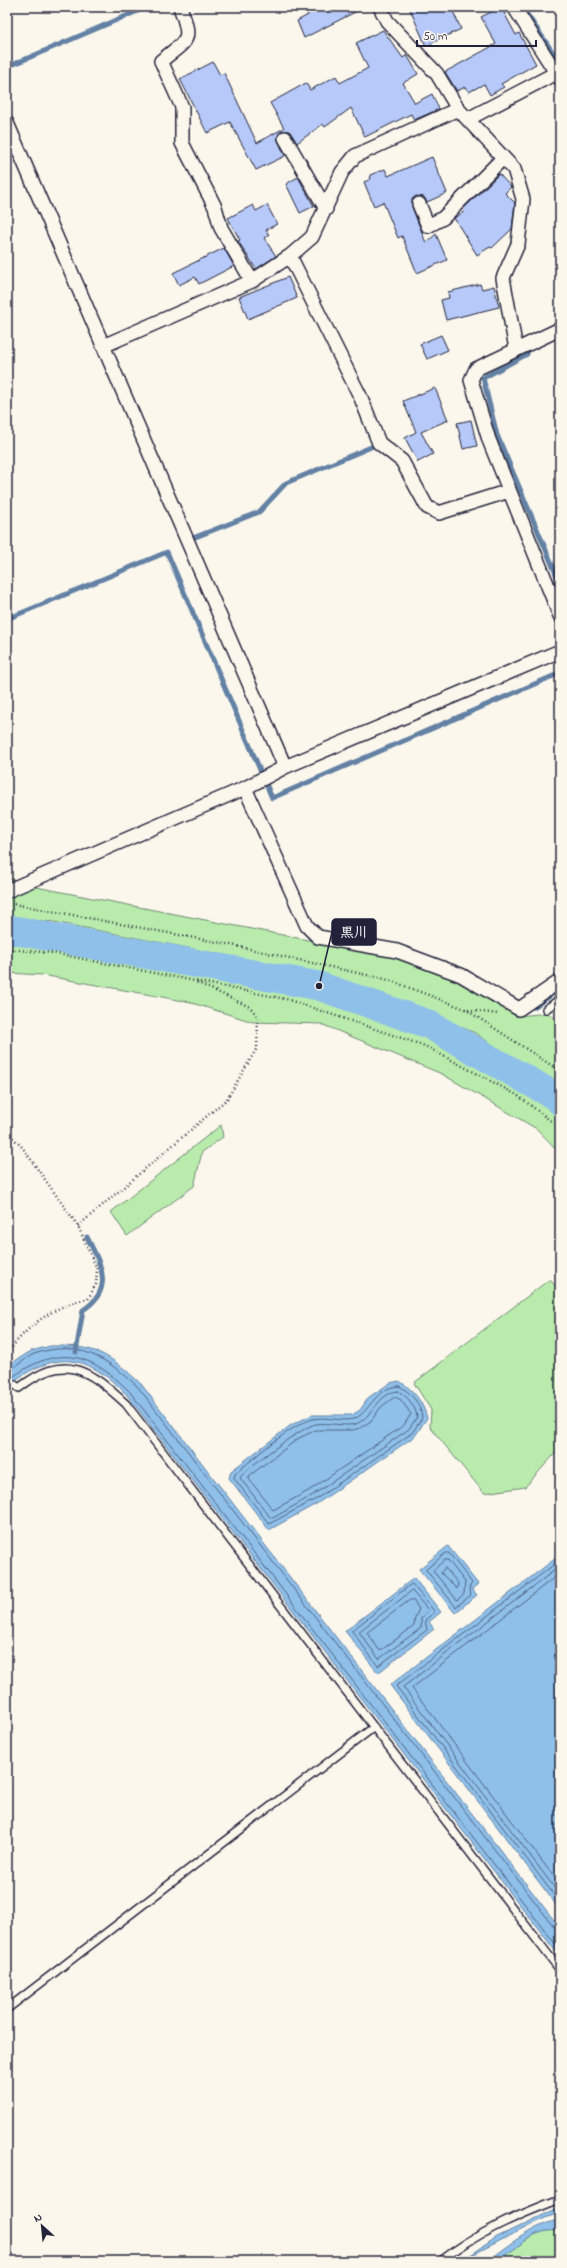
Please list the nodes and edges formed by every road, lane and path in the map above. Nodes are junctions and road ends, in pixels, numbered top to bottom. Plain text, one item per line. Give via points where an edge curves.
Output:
1 (180, 7) edge
2 (380, 7) edge
3 (514, 7) edge
4 (558, 76) edge
5 (458, 109) junction
6 (468, 119) junction
7 (7, 123) edge
8 (285, 138) dead end
9 (504, 158) junction
10 (419, 204) dead end
11 (326, 209) junction
12 (290, 256) junction
13 (252, 281) junction
14 (560, 329) edge
15 (103, 346) junction
16 (516, 349) junction
17 (510, 490) junction
18 (560, 616) edge
19 (560, 651) edge
20 (285, 767) junction
21 (245, 788) junction
22 (7, 891) edge
23 (7, 903) edge
24 (7, 948) edge
25 (192, 980) junction
26 (560, 981) edge
27 (560, 999) edge
28 (465, 1009) junction
29 (518, 1009) junction
30 (546, 1009) dead end
31 (560, 1071) edge
32 (560, 1128) edge
33 (7, 1132) edge
34 (78, 1226) junction
35 (7, 1354) edge
36 (15, 1385) dead end
37 (374, 1727) junction
38 (560, 1970) edge
39 (7, 2009) edge
40 (560, 2199) edge
41 (441, 2261) edge

1 - 13 street via 188,29 184,42 161,61 182,107 182,143 215,208 221,228
2 - 5 street via 387,21 437,74
3 - 4 street
4 - 6 street
5 - 6 street
5 - 11 street via 355,156 342,172
6 - 9 street
7 - 15 street
8 - 11 street
9 - 10 street via 443,218 428,226
9 - 16 street via 514,169 522,199 518,244 503,278
11 - 12 street via 312,237
12 - 13 street
12 - 17 street via 361,398 379,443 402,462 427,508 439,513
13 - 15 street
14 - 16 street
15 - 20 street
16 - 17 street via 476,368 471,380 489,440
17 - 18 street
19 - 20 street
20 - 21 street
21 - 22 street
21 - 29 street via 307,926 318,937 398,952 440,967 461,975
23 - 28 path via 227,944 389,980
24 - 25 path via 53,953
25 - 32 path via 286,999 425,1046 517,1096
25 - 34 path via 250,1007 258,1017 257,1048 227,1099
26 - 29 street
27 - 30 lane
28 - 29 path via 509,1016
28 - 31 path
33 - 34 path via 22,1147
34 - 35 path via 97,1269 96,1284 88,1299 75,1301 36,1322 16,1340
36 - 37 lane via 19,1388 36,1375 53,1368 70,1368 101,1381 121,1400
37 - 38 lane
37 - 39 lane
40 - 41 lane via 508,2218

